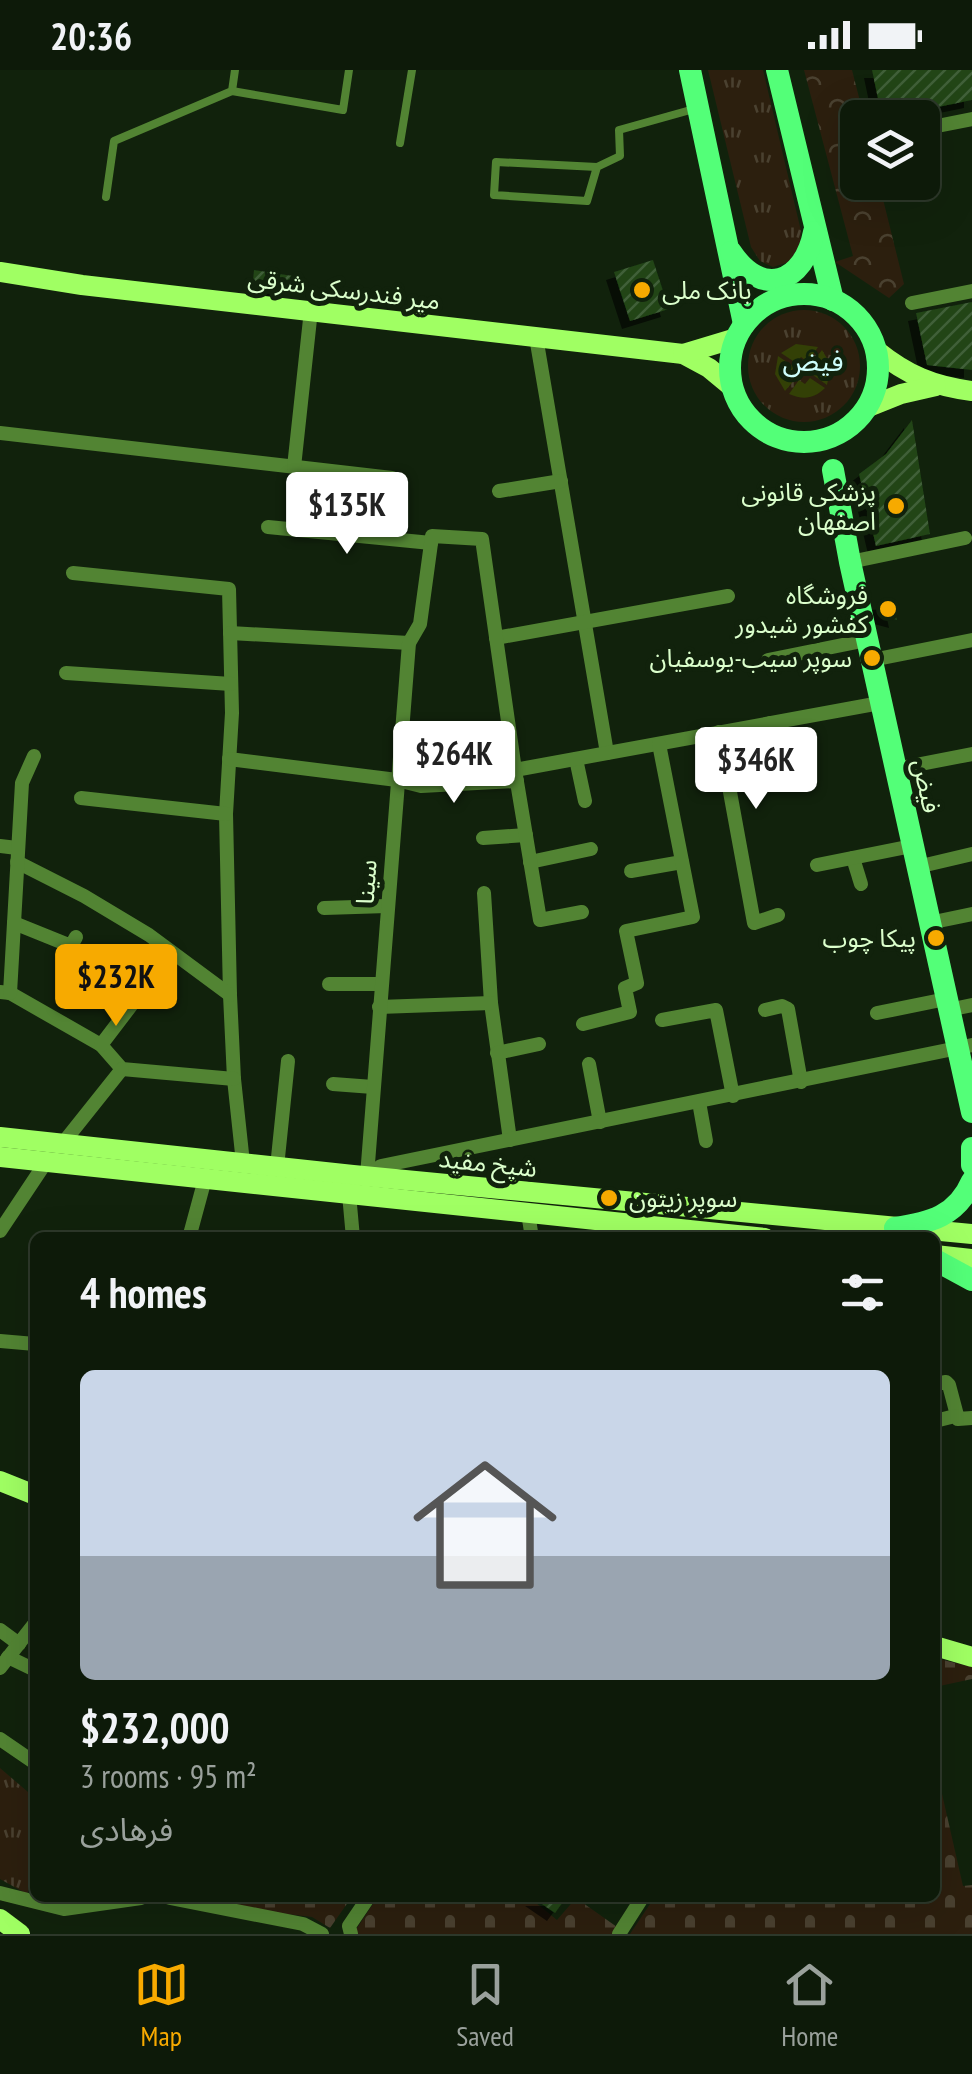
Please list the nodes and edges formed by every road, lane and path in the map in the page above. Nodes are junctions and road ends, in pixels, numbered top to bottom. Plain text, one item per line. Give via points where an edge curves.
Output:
1 (235, 70) edge
2 (349, 70) edge
3 (412, 70) edge
4 (690, 70) edge
5 (777, 70) edge
6 (232, 91) junction
7 (698, 108) junction
8 (972, 119) edge
9 (940, 125) edge
10 (400, 143) dead end
11 (596, 167) junction
12 (106, 197) dead end
13 (814, 228) junction
14 (728, 246) junction
15 (0, 272) edge
16 (972, 292) edge
17 (833, 300) junction
18 (912, 303) dead end
19 (311, 310) junction
20 (740, 331) junction
21 (536, 337) junction
22 (876, 350) junction
23 (683, 354) junction
24 (936, 386) junction
25 (732, 387) junction
26 (972, 391) edge
27 (862, 414) junction
28 (0, 433) edge
29 (790, 441) junction
30 (294, 467) junction
31 (833, 470) junction
32 (392, 478) dead end
33 (561, 481) junction
34 (499, 491) dead end
35 (268, 527) dead end
36 (965, 538) dead end
37 (432, 539) junction
38 (850, 562) junction
39 (74, 573) dead end
40 (728, 596) dead end
41 (585, 622) junction
42 (230, 633) junction
43 (496, 638) junction
44 (972, 640) edge
45 (408, 643) junction
46 (869, 650) junction
47 (768, 660) dead end
48 (66, 673) dead end
49 (231, 684) junction
50 (880, 702) junction
51 (770, 723) junction
52 (719, 732) junction
53 (659, 744) junction
54 (607, 753) junction
55 (972, 754) edge
56 (34, 756) dead end
57 (230, 758) junction
58 (576, 758) junction
59 (778, 764) dead end
60 (895, 769) junction
61 (516, 775) junction
62 (397, 780) junction
63 (81, 798) dead end
64 (585, 801) dead end
65 (226, 814) junction
66 (526, 835) junction
67 (483, 838) dead end
68 (0, 846) edge
69 (591, 849) dead end
70 (17, 854) junction
71 (972, 854) edge
72 (914, 857) junction
73 (853, 858) junction
74 (530, 862) junction
75 (682, 862) junction
76 (817, 865) dead end
77 (631, 872) dead end
78 (861, 884) dead end
79 (484, 894) dead end
80 (387, 906) junction
81 (324, 908) dead end
82 (582, 912) dead end
83 (972, 914) edge
84 (778, 915) dead end
85 (14, 923) junction
86 (929, 923) junction
87 (76, 937) dead end
88 (329, 984) dead end
89 (381, 984) junction
90 (110, 986) dead end
91 (5, 992) edge
92 (230, 994) junction
93 (491, 1003) junction
94 (947, 1004) junction
95 (972, 1004) edge
96 (380, 1007) junction
97 (765, 1010) dead end
98 (878, 1013) dead end
99 (662, 1020) dead end
100 (582, 1024) dead end
101 (540, 1044) dead end
102 (101, 1045) junction
103 (964, 1047) edge
104 (497, 1053) junction
105 (288, 1061) dead end
106 (589, 1064) dead end
107 (122, 1069) junction
108 (234, 1079) junction
109 (801, 1082) junction
110 (333, 1084) dead end
111 (373, 1086) junction
112 (733, 1096) junction
113 (700, 1102) junction
114 (972, 1112) edge
115 (600, 1122) junction
116 (0, 1137) edge
117 (510, 1140) junction
118 (706, 1141) dead end
119 (64, 1144) junction
120 (972, 1148) edge
121 (0, 1157) edge
122 (46, 1162) junction
123 (244, 1163) junction
124 (972, 1165) edge
125 (277, 1167) junction
126 (366, 1176) junction
127 (205, 1179) junction
128 (972, 1181) edge
129 (349, 1194) junction
130 (667, 1206) junction
131 (708, 1210) junction
132 (528, 1213) junction
133 (666, 1228) junction
134 (895, 1228) junction
135 (598, 1229) edge
136 (0, 1230) edge
137 (191, 1232) edge
138 (352, 1232) edge
139 (531, 1232) edge
140 (707, 1232) joint
141 (972, 1234) edge
142 (940, 1257) edge
143 (972, 1259) edge
144 (940, 1260) edge
145 (972, 1280) edge
146 (0, 1341) edge
147 (30, 1344) edge
148 (940, 1383) edge
149 (955, 1416) junction
150 (972, 1418) edge
151 (940, 1419) edge
152 (0, 1480) edge
153 (30, 1493) edge
154 (0, 1630) edge
155 (30, 1630) edge
156 (19, 1644) junction
157 (940, 1647) edge
158 (972, 1657) edge
159 (4, 1663) edge
160 (30, 1669) edge
161 (0, 1739) edge
162 (30, 1760) edge
163 (0, 1893) edge
164 (30, 1900) edge
165 (36, 1902) edge
166 (113, 1902) edge
167 (191, 1902) edge
168 (365, 1902) edge
169 (639, 1902) edge
170 (0, 1919) edge
171 (20, 1934) edge
172 (322, 1934) edge
173 (351, 1934) edge
174 (618, 1934) edge

1 - 6 lane
2 - 6 lane via 343,110
3 - 10 lane
4 - 7 main road
5 - 13 main road
6 - 12 lane via 114,141
7 - 11 lane via 619,130 620,156
7 - 14 main road
8 - 9 street
11 - 11 lane via 496,162 494,194 587,201
13 - 14 main road via 799,269 775,280 749,273
13 - 17 main road
14 - 20 main road
15 - 19 main road, میر فندرسکی شرقی
16 - 18 street
17 - 20 main road via 784,297 756,312
17 - 22 main road via 856,315
19 - 21 main road, میر فندرسکی شرقی
19 - 30 street
20 - 23 main road
20 - 25 main road via 729,370
21 - 23 main road, میر فندرسکی شرقی
21 - 33 street
22 - 24 main road
22 - 27 main road via 877,380
23 - 25 main road
24 - 26 main road
24 - 27 main road via 900,394
25 - 29 main road via 759,428
27 - 29 main road via 826,439
27 - 31 main road
28 - 30 street
29 - 31 main road
30 - 32 street
31 - 38 main road, فیض
33 - 34 street
33 - 41 street
35 - 37 street
36 - 38 street
37 - 43 street via 482,538
37 - 45 street, سینا via 420,624
38 - 46 main road, فیض
39 - 42 street via 229,589
40 - 41 street
41 - 43 street
41 - 54 street
42 - 45 street
42 - 49 street
43 - 61 street
44 - 46 street
45 - 62 street, سینا
46 - 47 street
46 - 50 main road, فیض
48 - 49 street
49 - 57 street
50 - 51 street
50 - 60 main road, فیض
51 - 52 street
51 - 59 street
52 - 53 street
52 - 84 street via 754,923
53 - 54 street
53 - 75 street
54 - 58 street
55 - 60 street
56 - 70 street via 22,782
57 - 62 street
57 - 65 street
58 - 61 street
58 - 64 street
60 - 72 main road, فیض
61 - 62 street via 420,786
61 - 66 street
62 - 80 street, سینا
63 - 65 street
65 - 92 street
66 - 67 street
66 - 74 street
68 - 70 street
69 - 74 street
70 - 85 street
70 - 92 street via 149,934
71 - 72 street
72 - 73 street
72 - 86 main road, فیض
73 - 76 street
73 - 78 street
74 - 82 street via 540,920
75 - 77 street
75 - 100 street via 693,917 626,931 637,984 626,988 630,1012
79 - 93 street
80 - 81 street
80 - 89 street, سینا
83 - 86 street
85 - 87 street via 71,946
85 - 91 street
86 - 94 main road, فیض
88 - 89 street
89 - 96 street, سینا
90 - 102 street via 133,1003
91 - 102 street
92 - 108 street
93 - 96 street
93 - 104 street
94 - 95 street
94 - 98 street
94 - 103 main road, فیض
96 - 111 street, سینا
97 - 109 street via 788,1009
99 - 112 street via 716,1010
101 - 104 street
102 - 107 street
103 - 109 street
103 - 114 main road, فیض
104 - 117 street
105 - 125 street
106 - 115 street
107 - 108 street
107 - 119 street
108 - 123 street
109 - 112 street
110 - 111 street
111 - 126 street, سینا
112 - 113 street
113 - 115 street
113 - 118 street
115 - 117 street
116 - 119 main road, شیخ مفید
117 - 126 street via 381,1166
119 - 123 main road, شیخ مفید
120 - 124 main road
121 - 122 main road, شیخ مفید
122 - 127 main road, شیخ مفید
122 - 136 street
123 - 125 main road, شیخ مفید
125 - 126 main road, شیخ مفید
126 - 130 main road, شیخ مفید
127 - 129 main road, شیخ مفید
127 - 137 street
128 - 134 main road via 953,1210 927,1224
129 - 132 main road, شیخ مفید
129 - 138 street
130 - 131 main road, شیخ مفید
130 - 133 main road via 676,1218
131 - 134 main road, شیخ مفید
131 - 140 main road via 700,1220
132 - 135 main road, شیخ مفید
132 - 139 street
133 - 135 main road, شیخ مفید
133 - 140 main road, شیخ مفید
134 - 141 main road, شیخ مفید
142 - 143 main road
144 - 145 main road
146 - 147 street
148 - 149 street via 949,1386
149 - 150 street
149 - 151 street
152 - 153 main road
154 - 156 street
155 - 156 street
156 - 159 street
157 - 158 main road
159 - 160 street
161 - 162 street
163 - 164 street
165 - 166 street via 64,1909
167 - 172 street via 304,1924
168 - 173 street via 349,1926
169 - 174 street
170 - 171 main road

